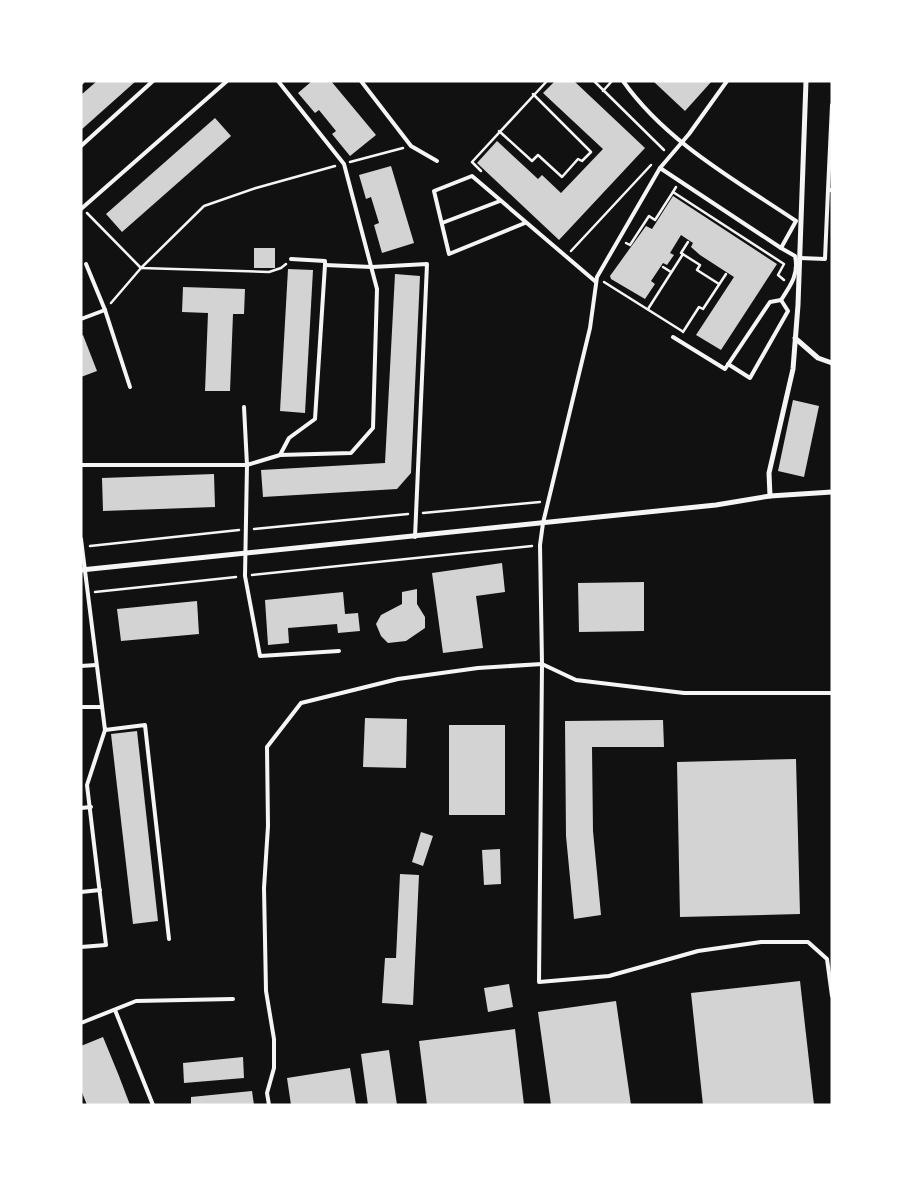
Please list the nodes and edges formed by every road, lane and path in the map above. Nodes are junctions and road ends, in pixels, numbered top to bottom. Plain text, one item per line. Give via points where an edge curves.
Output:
1 (153, 81) edge
2 (227, 81) edge
3 (278, 81) edge
4 (361, 81) edge
5 (547, 81) edge
6 (594, 81) edge
7 (612, 81) edge
8 (623, 81) edge
9 (727, 81) edge
10 (806, 81) edge
11 (604, 91) junction
12 (533, 94) junction
13 (832, 105) edge
14 (499, 131) junction
15 (680, 142) junction
16 (81, 146) edge
17 (411, 146) junction
18 (659, 156) dead end
19 (437, 161) dead end
20 (654, 162) dead end
21 (344, 164) junction
22 (660, 168) junction
23 (657, 173) junction
24 (486, 176) dead end
25 (830, 190) edge
26 (673, 192) junction
27 (500, 201) junction
28 (82, 208) edge
29 (442, 223) junction
30 (525, 223) junction
31 (688, 242) dead end
32 (781, 248) junction
33 (622, 250) dead end
34 (564, 252) dead end
35 (683, 254) junction
36 (800, 258) junction
37 (291, 259) joint
38 (826, 259) junction
39 (832, 259) edge
40 (86, 264) dead end
41 (325, 265) junction
42 (372, 266) junction
43 (663, 267) dead end
44 (141, 268) junction
45 (671, 272) junction
46 (599, 274) junction
47 (726, 274) dead end
48 (596, 282) junction
49 (719, 284) junction
50 (780, 288) dead end
51 (781, 300) junction
52 (105, 310) junction
53 (648, 310) junction
54 (81, 319) edge
55 (683, 332) junction
56 (673, 337) dead end
57 (691, 337) dead end
58 (795, 338) junction
59 (832, 363) edge
60 (728, 364) junction
61 (130, 387) dead end
62 (244, 407) dead end
63 (280, 455) junction
64 (81, 465) edge
65 (247, 465) junction
66 (832, 492) edge
67 (770, 496) junction
68 (548, 501) junction
69 (416, 513) junction
70 (543, 523) junction
71 (245, 530) junction
72 (415, 536) junction
73 (81, 539) edge
74 (540, 546) junction
75 (82, 547) edge
76 (244, 554) junction
77 (82, 570) edge
78 (245, 576) junction
79 (86, 592) junction
80 (339, 651) dead end
81 (542, 664) junction
82 (96, 665) junction
83 (81, 666) edge
84 (832, 693) edge
85 (81, 707) edge
86 (102, 707) junction
87 (105, 730) junction
88 (81, 808) edge
89 (91, 808) junction
90 (100, 890) junction
91 (81, 892) edge
92 (169, 939) dead end
93 (81, 948) edge
94 (832, 996) edge
95 (233, 999) dead end
96 (115, 1010) junction
97 (81, 1023) edge
98 (153, 1105) edge
99 (269, 1105) edge

1 - 16 lane
2 - 28 lane
3 - 21 lane
4 - 17 lane
5 - 12 path
6 - 11 path
7 - 11 path
8 - 15 lane
9 - 15 lane
10 - 36 street
11 - 18 path via 664,151
12 - 14 path
12 - 14 path via 591,152 582,161 578,158 562,177 538,155 532,161
13 - 25 lane
14 - 24 path via 472,162
15 - 22 lane
15 - 32 lane via 796,220
17 - 19 lane
17 - 21 path
20 - 34 path via 570,252
21 - 42 lane
21 - 44 path via 204,206
22 - 23 lane
22 - 32 lane
23 - 26 path via 677,186
23 - 46 lane
25 - 38 lane
26 - 33 path via 655,220 649,216 630,245 626,243
26 - 50 path via 784,264 778,275 785,280
27 - 29 lane
27 - 29 lane via 472,176 434,191
27 - 30 lane
28 - 44 path
29 - 30 lane via 449,254
30 - 48 lane
31 - 35 path
32 - 51 lane via 795,256 797,266 795,279
35 - 45 path
35 - 49 path via 700,265 697,270
36 - 38 lane
36 - 58 street
37 - 41 lane via 325,260
37 - 44 path via 281,268 269,272
38 - 39 lane
40 - 52 lane
41 - 42 lane
41 - 63 lane via 315,420 289,438
42 - 63 lane via 377,289 373,428 351,454
42 - 69 lane via 427,264
43 - 45 path
44 - 52 path
45 - 53 path
46 - 48 lane
46 - 53 path via 600,279
47 - 49 path
48 - 68 lane via 590,328
49 - 55 path via 703,309 699,306
51 - 60 lane via 770,302
51 - 60 lane via 788,311 750,378
52 - 54 lane
52 - 61 lane
53 - 55 path
55 - 57 path
56 - 60 lane via 725,369
58 - 59 street via 818,358
58 - 67 street via 793,369 769,473
62 - 65 lane
63 - 65 lane
64 - 65 lane
65 - 71 lane
66 - 67 street
67 - 70 street via 716,505
68 - 69 path
68 - 70 lane
69 - 71 path
69 - 72 lane
70 - 72 street
70 - 74 lane
71 - 75 path
71 - 76 lane
72 - 76 street
73 - 75 lane
74 - 78 path
74 - 81 lane
75 - 77 lane
76 - 77 street
76 - 78 lane
77 - 79 lane
78 - 79 path
78 - 80 lane via 260,656
79 - 82 lane
81 - 84 lane via 576,680 684,694
81 - 94 lane via 539,982 609,976 698,951 761,942 808,942 827,959
81 - 99 lane via 478,668 398,680 301,703 267,747 266,991 274,1039 274,1068 267,1093
82 - 83 lane
82 - 86 lane
85 - 86 lane
86 - 87 lane
87 - 89 lane via 87,784
87 - 92 lane via 144,725
88 - 89 lane
89 - 90 lane
90 - 91 lane
90 - 93 lane via 106,945
95 - 96 lane via 136,1001
96 - 97 lane
96 - 98 lane

